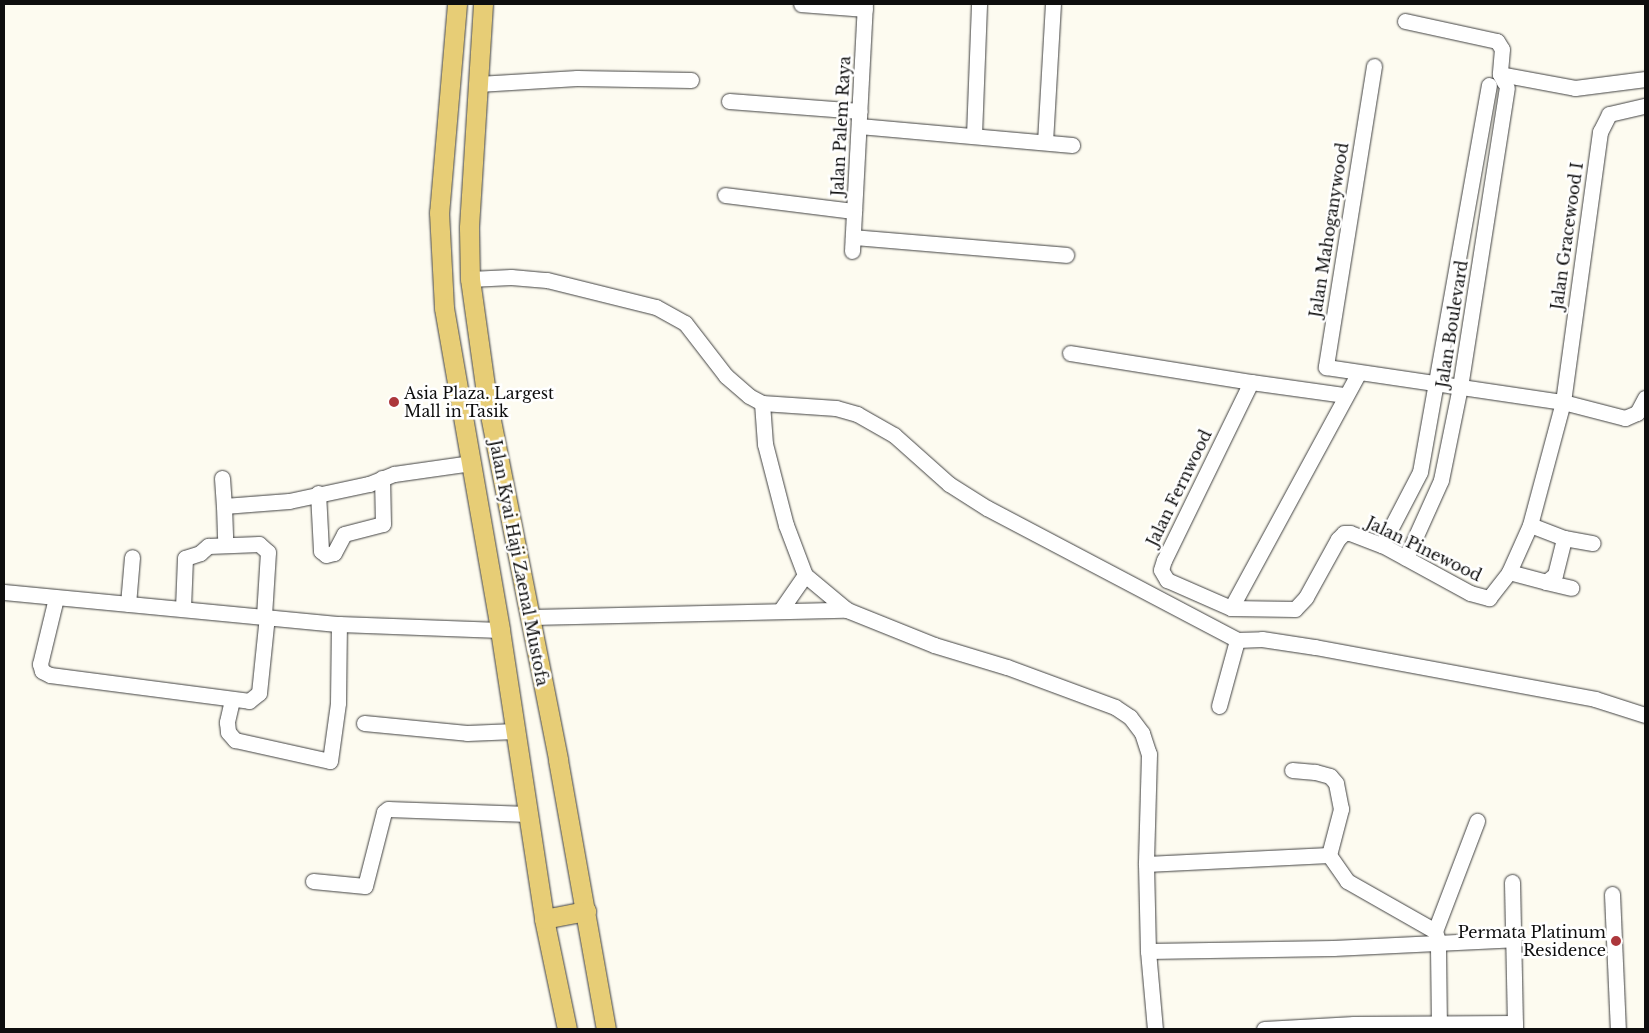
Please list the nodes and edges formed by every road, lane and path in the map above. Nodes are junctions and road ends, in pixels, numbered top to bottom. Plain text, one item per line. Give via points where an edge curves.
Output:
1 (457, 4) edge
2 (483, 4) edge
3 (801, 4) edge
4 (979, 4) edge
5 (1053, 4) edge
6 (865, 6) edge
7 (1404, 21) dead end
8 (1374, 66) dead end
9 (1500, 74) junction
10 (1645, 79) edge
11 (691, 80) dead end
12 (478, 84) junction
13 (1489, 85) junction
14 (1507, 88) junction
15 (729, 101) dead end
16 (1645, 106) edge
17 (860, 111) junction
18 (859, 126) junction
19 (974, 135) junction
20 (1045, 142) junction
21 (1072, 145) dead end
22 (443, 179) junction
23 (471, 187) junction
24 (725, 194) dead end
25 (854, 211) junction
26 (1066, 255) dead end
27 (470, 279) junction
28 (1070, 354) dead end
29 (1358, 374) junction
30 (1251, 382) junction
31 (1438, 383) junction
32 (1460, 387) junction
33 (1346, 395) junction
34 (1645, 398) edge
35 (1562, 402) junction
36 (762, 403) junction
37 (465, 436) junction
38 (494, 438) junction
39 (471, 463) junction
40 (222, 478) dead end
41 (382, 478) junction
42 (318, 493) junction
43 (224, 506) junction
44 (1530, 525) junction
45 (1564, 538) junction
46 (1593, 543) dead end
47 (226, 544) junction
48 (1382, 546) junction
49 (132, 557) dead end
50 (1406, 558) junction
51 (1509, 572) junction
52 (805, 575) junction
53 (1546, 582) junction
54 (1571, 588) dead end
55 (4, 592) edge
56 (56, 598) junction
57 (128, 604) junction
58 (183, 608) junction
59 (1232, 608) junction
60 (780, 610) junction
61 (847, 610) junction
62 (266, 616) junction
63 (529, 617) junction
64 (339, 624) junction
65 (500, 630) junction
66 (1237, 640) junction
67 (232, 700) junction
68 (1219, 706) dead end
69 (1645, 715) edge
70 (364, 723) dead end
71 (515, 730) junction
72 (1292, 770) dead end
73 (528, 814) junction
74 (1477, 821) dead end
75 (1330, 855) junction
76 (1146, 864) junction
77 (312, 881) dead end
78 (1512, 882) dead end
79 (1612, 894) dead end
80 (586, 911) junction
81 (544, 918) junction
82 (1437, 936) junction
83 (1514, 939) junction
84 (1148, 951) junction
85 (1439, 1026) edge
86 (1515, 1026) edge
87 (567, 1029) edge
88 (606, 1029) edge
89 (1155, 1029) edge
90 (1264, 1029) edge
91 (1618, 1029) edge

1 - 22 main road, Jalan Kyai Haji Zaenal Mustofa
2 - 12 main road, Jalan Kyai Haji Zaenal Mustofa
3 - 6 street
4 - 19 street
5 - 20 street
6 - 17 street, Jalan Palem Raya
7 - 9 street via 1497,40 1502,49
8 - 29 street, Jalan Mahoganywood via 1325,364 1328,370
9 - 10 street via 1575,88
9 - 13 street
9 - 14 street
11 - 12 street via 577,78
12 - 23 main road, Jalan Kyai Haji Zaenal Mustofa
13 - 14 street
13 - 31 street, Jalan Boulevard
14 - 32 street, Jalan Boulevard
15 - 17 street
16 - 35 street, Jalan Gracewood I via 1609,114 1600,132
17 - 18 street, Jalan Palem Raya
18 - 19 street
18 - 25 street, Jalan Palem Raya
19 - 20 street
20 - 21 street
22 - 23 main road
22 - 37 main road, Jalan Kyai Haji Zaenal Mustofa via 439,212 444,308
23 - 27 main road, Jalan Kyai Haji Zaenal Mustofa
24 - 25 street
25 - 26 street, Jalan Palem Raya via 852,244
27 - 36 street via 511,277 547,280 656,307 685,322 726,376
27 - 38 main road, Jalan Kyai Haji Zaenal Mustofa
28 - 30 street
29 - 31 street
29 - 33 street
30 - 33 street
30 - 59 street, Jalan Fernwood via 1161,570 1167,580
31 - 32 street
31 - 48 street, Jalan Boulevard via 1420,472
32 - 35 street
32 - 50 street, Jalan Boulevard via 1441,480
33 - 59 street
34 - 35 street via 1637,413 1626,418
35 - 44 street, Jalan Pinewood
36 - 52 street via 765,444 783,516
36 - 66 street via 836,408 857,414 894,435 949,484 986,508
37 - 38 main road
37 - 39 main road, Jalan Kyai Haji Zaenal Mustofa
38 - 63 main road, Jalan Kyai Haji Zaenal Mustofa
39 - 41 street
39 - 65 main road, Jalan Kyai Haji Zaenal Mustofa
40 - 43 street
41 - 42 street via 369,484
41 - 42 street via 383,524 344,534 334,553 326,555 321,551
42 - 43 street via 289,501
43 - 47 street
44 - 45 street
44 - 51 street, Jalan Pinewood
45 - 46 street
45 - 53 street via 1555,575
47 - 58 street via 208,546 200,553 185,558
47 - 62 street via 259,544 268,552
48 - 50 street, Jalan Pinewood
48 - 59 street, Jalan Pinewood via 1344,533 1300,606 1288,610
49 - 57 street
50 - 51 street, Jalan Pinewood via 1489,598
51 - 53 street
52 - 60 street
52 - 61 street
53 - 54 street
55 - 56 street
56 - 57 street
56 - 67 street via 40,664 42,671 50,675
57 - 58 street
58 - 62 street
60 - 61 street
60 - 63 street
61 - 76 street via 934,645 1007,667 1115,707 1130,717 1142,733 1149,754
62 - 64 street
62 - 67 street via 259,693 250,701
63 - 80 main road, Jalan Kyai Haji Zaenal Mustofa
64 - 65 street
64 - 67 street via 338,703 330,761 235,740 228,732 227,722
65 - 71 main road, Jalan Kyai Haji Zaenal Mustofa
66 - 68 street
66 - 69 street via 1262,639 1324,649 1595,699
70 - 71 street via 467,733
71 - 73 main road, Jalan Kyai Haji Zaenal Mustofa
72 - 75 street via 1330,776 1336,783 1340,810
73 - 77 street via 388,809 384,812 365,886
73 - 81 main road, Jalan Kyai Haji Zaenal Mustofa
74 - 82 street
75 - 76 street
75 - 82 street via 1347,881
76 - 84 street
78 - 83 street
79 - 91 street
80 - 81 main road
80 - 88 main road, Jalan Kyai Haji Zaenal Mustofa
81 - 87 main road, Jalan Kyai Haji Zaenal Mustofa
82 - 83 street
82 - 84 street via 1333,948
82 - 85 street
83 - 86 street
84 - 89 street
85 - 86 street
85 - 90 street

